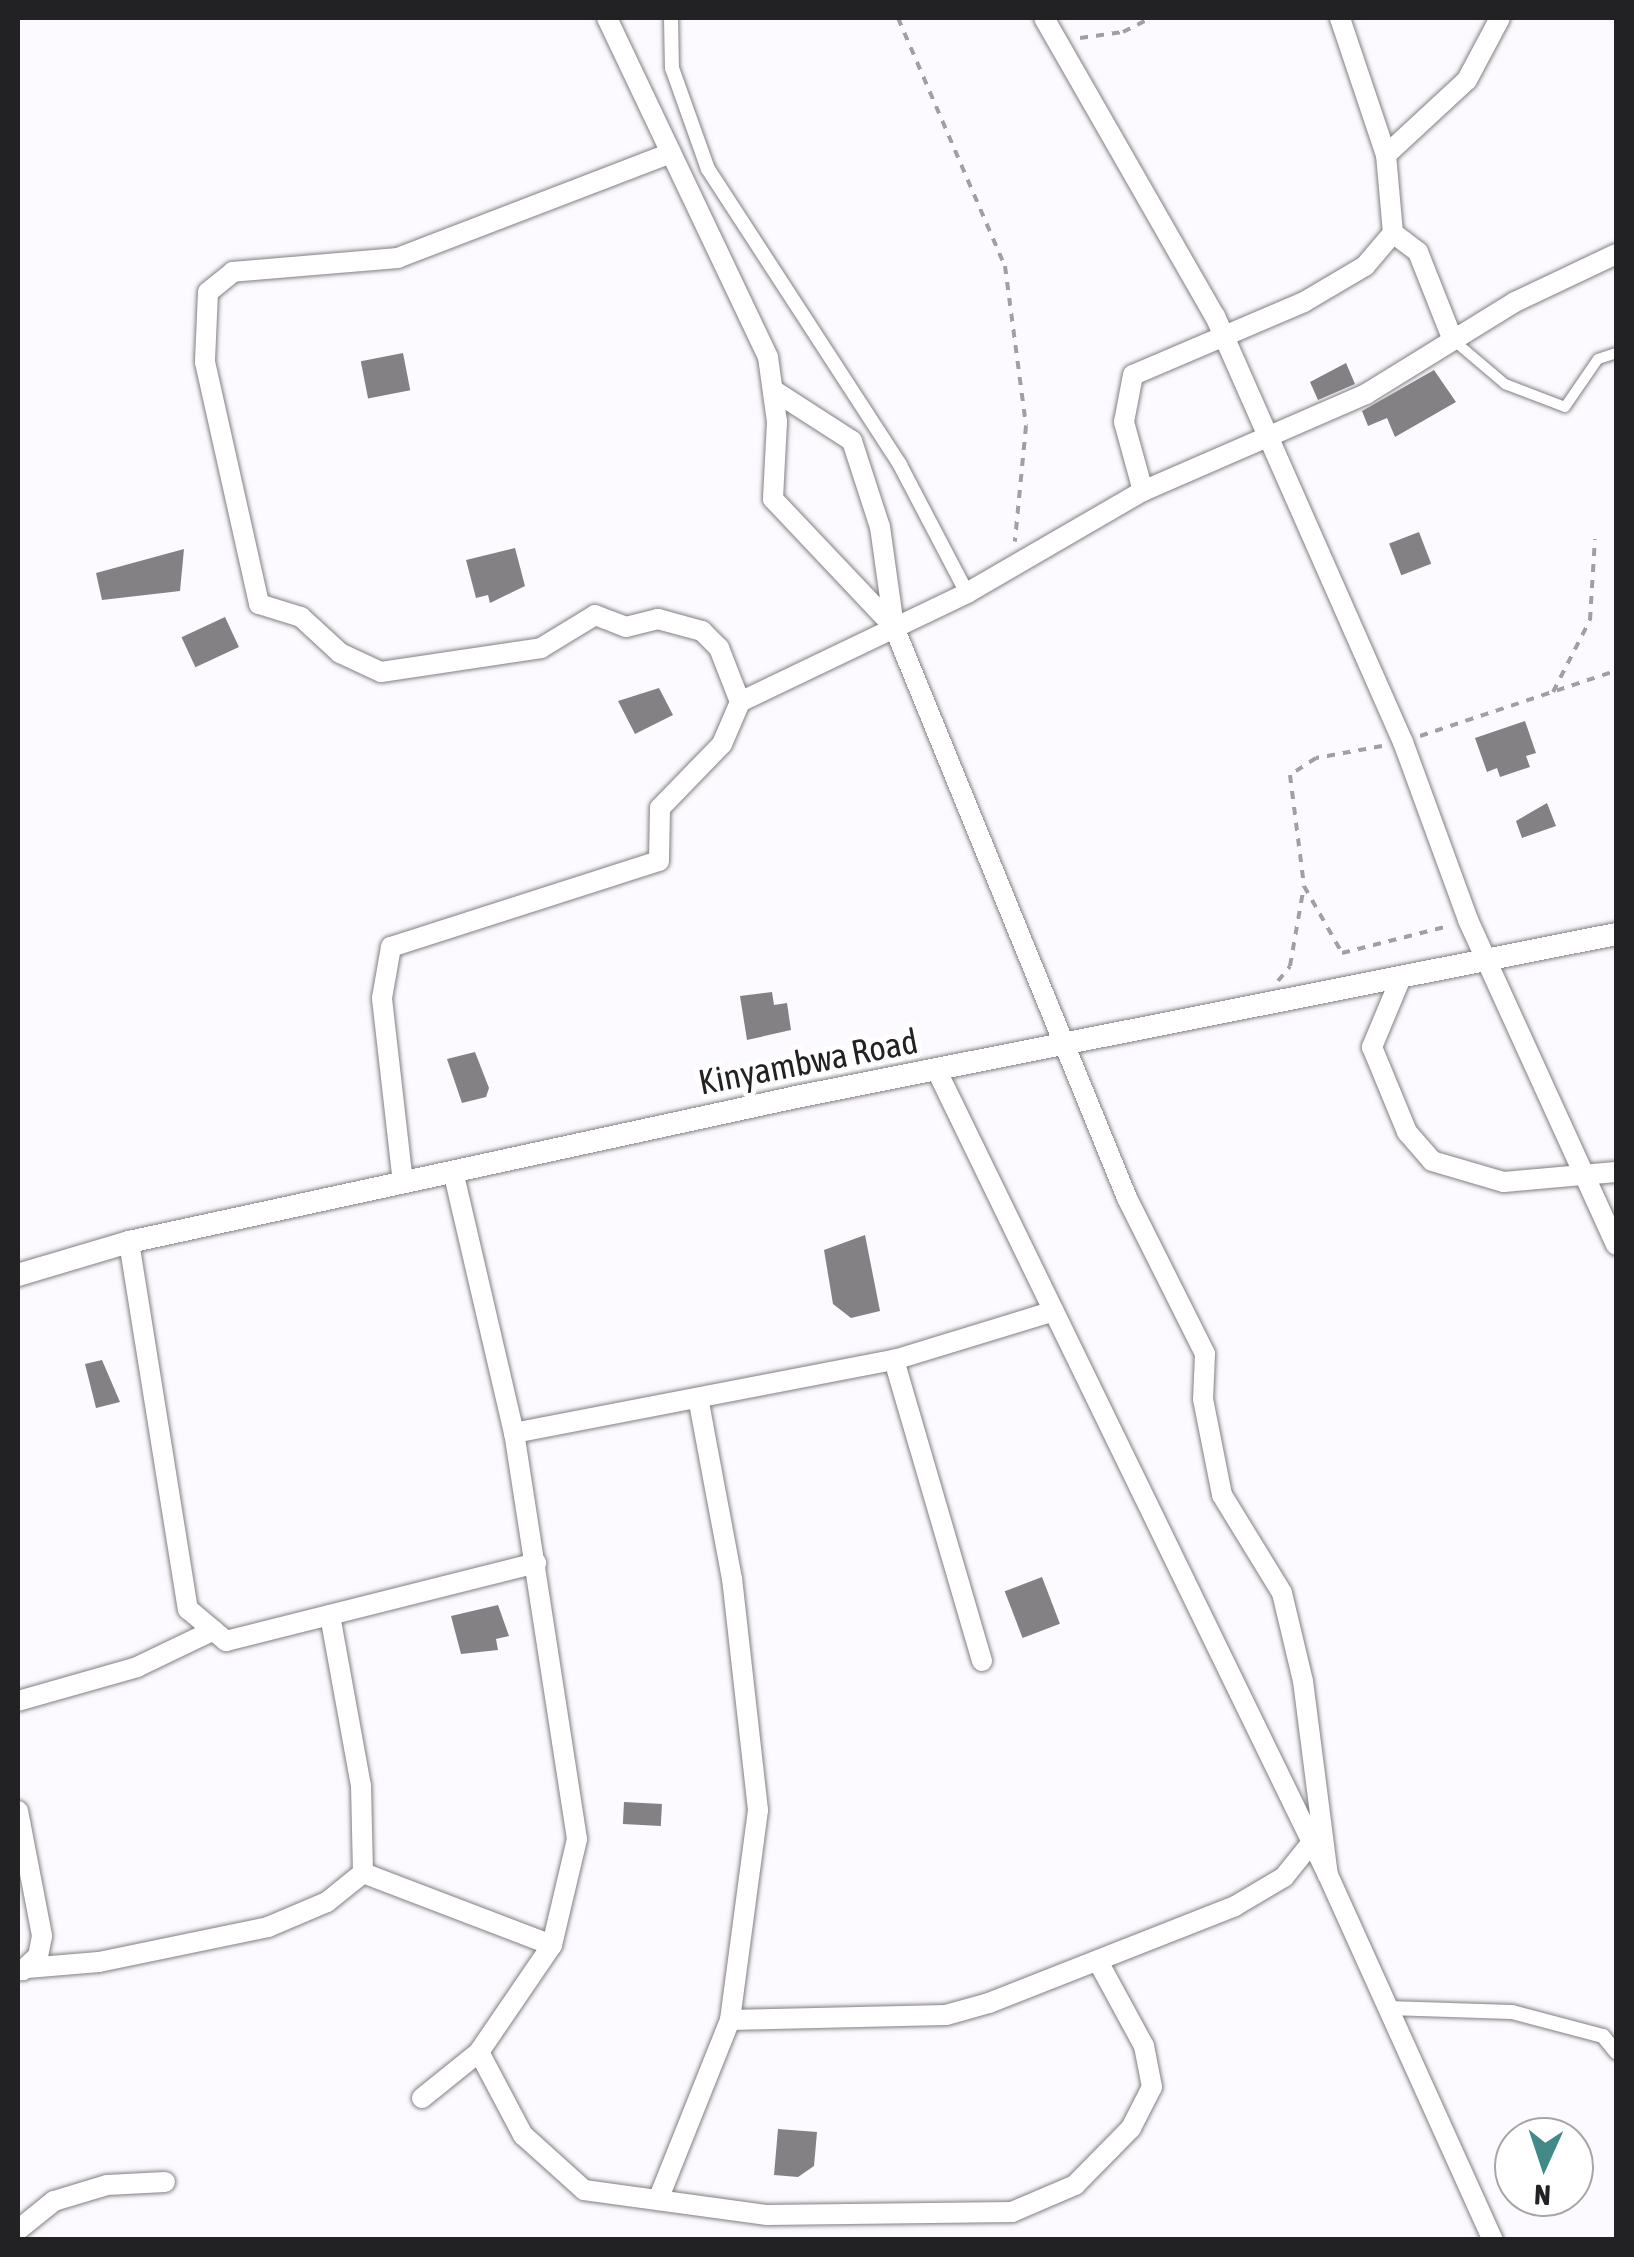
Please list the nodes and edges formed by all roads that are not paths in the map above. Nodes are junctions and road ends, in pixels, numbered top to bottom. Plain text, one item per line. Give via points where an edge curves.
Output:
1 (607, 18) edge
2 (670, 18) edge
3 (1044, 18) edge
4 (1340, 18) edge
5 (1500, 18) edge
6 (671, 154) junction
7 (1386, 155) junction
8 (1393, 234) junction
9 (1616, 254) edge
10 (1223, 336) junction
11 (1452, 338) junction
12 (1616, 353) edge
13 (773, 390) junction
14 (1269, 439) junction
15 (1143, 491) junction
16 (967, 593) junction
17 (894, 626) junction
18 (740, 702) junction
19 (1616, 934) edge
20 (1492, 960) junction
21 (1400, 980) junction
22 (1065, 1047) junction
23 (937, 1071) junction
24 (454, 1172) junction
25 (1616, 1172) edge
26 (1589, 1176) junction
27 (402, 1183) junction
28 (129, 1242) junction
29 (1616, 1244) edge
30 (18, 1275) edge
31 (1054, 1311) junction
32 (894, 1360) junction
33 (698, 1398) junction
34 (514, 1434) junction
35 (536, 1563) junction
36 (330, 1615) junction
37 (214, 1630) junction
38 (982, 1661) dead end
39 (18, 1701) edge
40 (18, 1811) edge
41 (1312, 1842) junction
42 (363, 1874) junction
43 (1328, 1875) junction
44 (552, 1944) junction
45 (1100, 1964) junction
46 (22, 1970) edge
47 (1388, 2008) junction
48 (730, 2020) junction
49 (479, 2052) junction
50 (1616, 2052) edge
51 (422, 2098) dead end
52 (165, 2182) dead end
53 (658, 2200) junction
54 (18, 2230) edge
55 (1493, 2240) edge

1 - 6 street
2 - 16 street via 676,83 708,169 900,464
3 - 10 street
4 - 7 street
5 - 7 street via 1467,80
6 - 13 street via 768,358
6 - 18 street via 398,258 233,272 208,292 205,362 260,604 300,618 340,653 381,672 542,648 596,615 626,627 658,618 702,632 719,648
7 - 8 street
8 - 10 street via 1365,266
8 - 11 street via 1418,252
9 - 11 street
10 - 14 street
10 - 15 street via 1132,374 1124,422
11 - 12 lane via 1504,384 1565,406 1598,359
11 - 14 street via 1366,394
13 - 17 street via 773,499
13 - 17 street via 852,441 880,527
14 - 15 street
14 - 20 street via 1403,742 1468,920
15 - 16 street
16 - 17 street
17 - 18 street
17 - 22 street
18 - 27 street via 722,744 660,808 659,861 391,946 382,998
19 - 20 street, Kinyambwa Road
20 - 21 street, Kinyambwa Road
20 - 26 street
21 - 22 street, Kinyambwa Road
21 - 26 street via 1372,1046 1400,1118 1432,1161 1504,1182
22 - 23 street, Kinyambwa Road
22 - 43 street via 1127,1198 1205,1354 1203,1399 1222,1495 1282,1593 1303,1681
23 - 24 street, Kinyambwa Road
23 - 31 street
24 - 27 street, Kinyambwa Road
24 - 34 street
25 - 26 street
26 - 29 street
27 - 28 street, Kinyambwa Road
28 - 30 street, Kinyambwa Road
28 - 37 street via 188,1609
31 - 32 street
31 - 41 street
32 - 33 street
32 - 38 street
33 - 34 street
33 - 48 street via 732,1579 758,1810
34 - 35 street
35 - 36 street
35 - 44 street via 577,1839
36 - 37 street via 226,1641
36 - 42 street via 361,1786
37 - 39 street via 138,1666
40 - 46 street via 42,1936
41 - 43 street
41 - 45 street via 1284,1877 1236,1906
42 - 44 street
42 - 46 street via 326,1902 268,1927 99,1962
43 - 47 street
44 - 49 street
45 - 48 street via 946,2016
45 - 53 street via 1144,2046 1152,2087 1131,2128 1074,2185 1012,2212 767,2215
47 - 50 street via 1512,2012 1603,2036
47 - 55 street
48 - 53 street
49 - 51 street
49 - 53 street via 524,2135 555,2168 584,2190
52 - 54 street via 107,2185 54,2201

